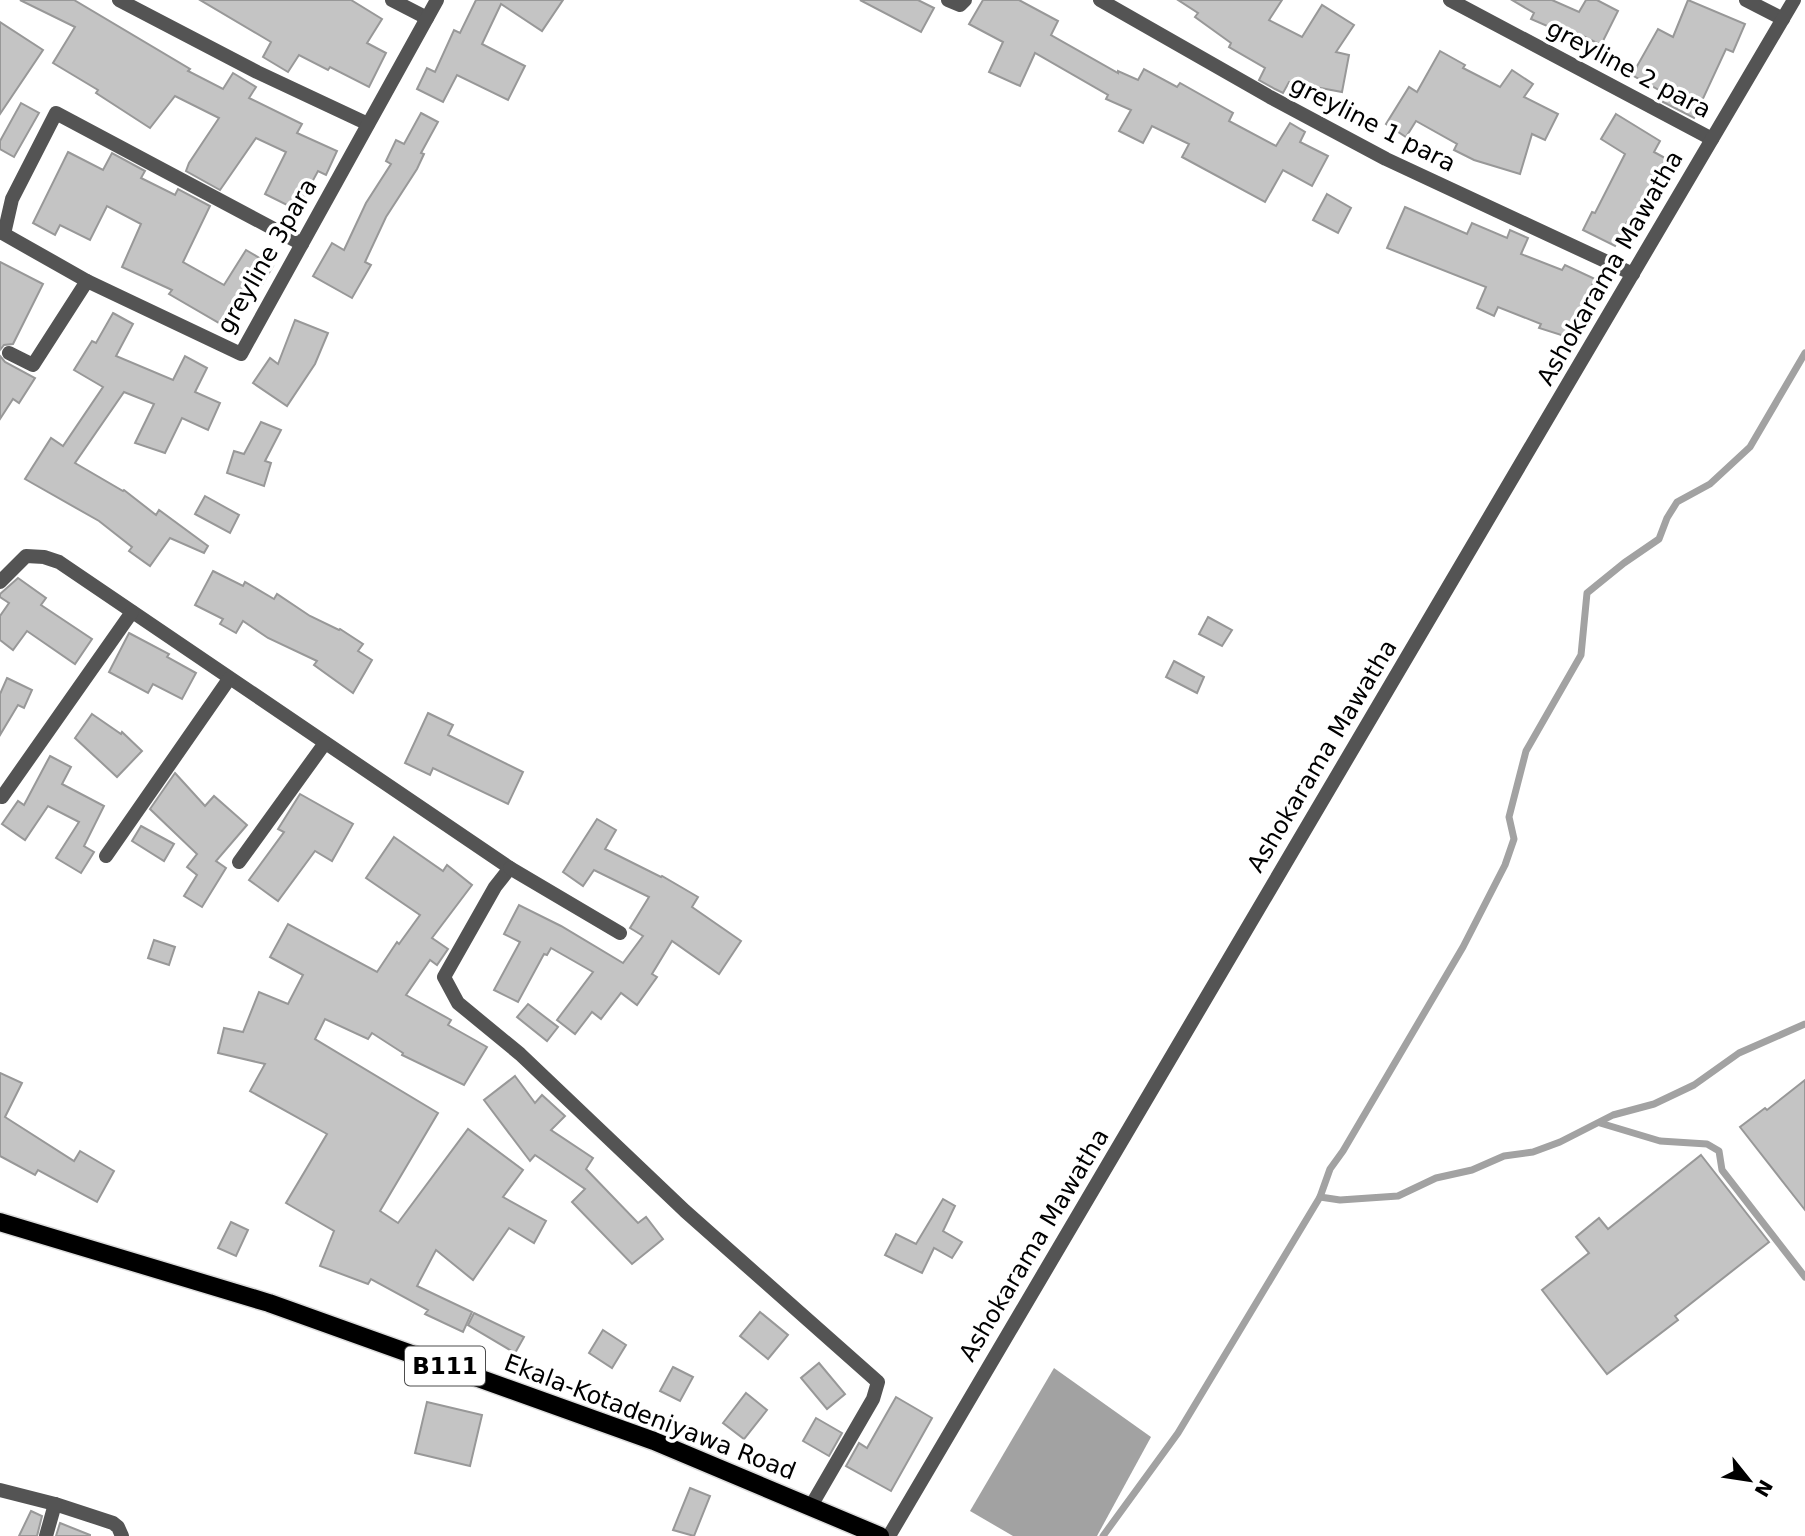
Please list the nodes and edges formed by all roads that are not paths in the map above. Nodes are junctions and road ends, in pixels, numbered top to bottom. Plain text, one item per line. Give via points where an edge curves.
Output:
1 (119, 0) edge
2 (391, 0) edge
3 (437, 0) edge
4 (948, 0) edge
5 (965, 0) edge
6 (1100, 0) edge
7 (1450, 0) edge
8 (1746, 0) edge
9 (1794, 0) edge
10 (427, 18) junction
11 (1783, 19) junction
12 (369, 124) junction
13 (1712, 139) junction
14 (302, 244) junction
15 (1633, 274) junction
16 (87, 281) junction
17 (9, 353) dead end
18 (0, 582) edge
19 (132, 612) junction
20 (229, 679) junction
21 (325, 743) junction
22 (2, 797) dead end
23 (106, 856) dead end
24 (239, 862) dead end
25 (510, 868) junction
26 (620, 933) dead end
27 (0, 1222) edge
28 (0, 1490) edge
29 (55, 1504) junction
30 (811, 1506) junction
31 (47, 1536) edge
32 (122, 1536) edge
33 (880, 1536) edge
34 (889, 1536) edge

1 - 12 street
2 - 10 street
3 - 10 street, greyline 3para
4 - 5 street via 960,5
6 - 15 street, greyline 1 para via 1386,159
7 - 13 street, greyline 2 para
8 - 11 street
9 - 11 street, Ashokarama Mawatha
10 - 12 street, greyline 3para
11 - 13 street, Ashokarama Mawatha
12 - 14 street, greyline 3para
13 - 15 street, Ashokarama Mawatha
14 - 16 street, greyline 3para via 241,354
14 - 16 street via 57,113 12,199 4,234
15 - 34 street, Ashokarama Mawatha
16 - 17 street via 33,365
18 - 19 street via 26,556 44,557 59,562
19 - 20 street
19 - 22 street
20 - 21 street
20 - 23 street
21 - 24 street
21 - 25 street
25 - 26 street
25 - 30 street via 444,977 458,1003 520,1054 685,1212 878,1382 873,1399
27 - 30 main road, Ekala-Kotadeniyawa Road / B111 via 269,1303 654,1441
28 - 29 street
29 - 31 street
29 - 32 street via 113,1523
30 - 33 main road, Ekala-Kotadeniyawa Road / B111

